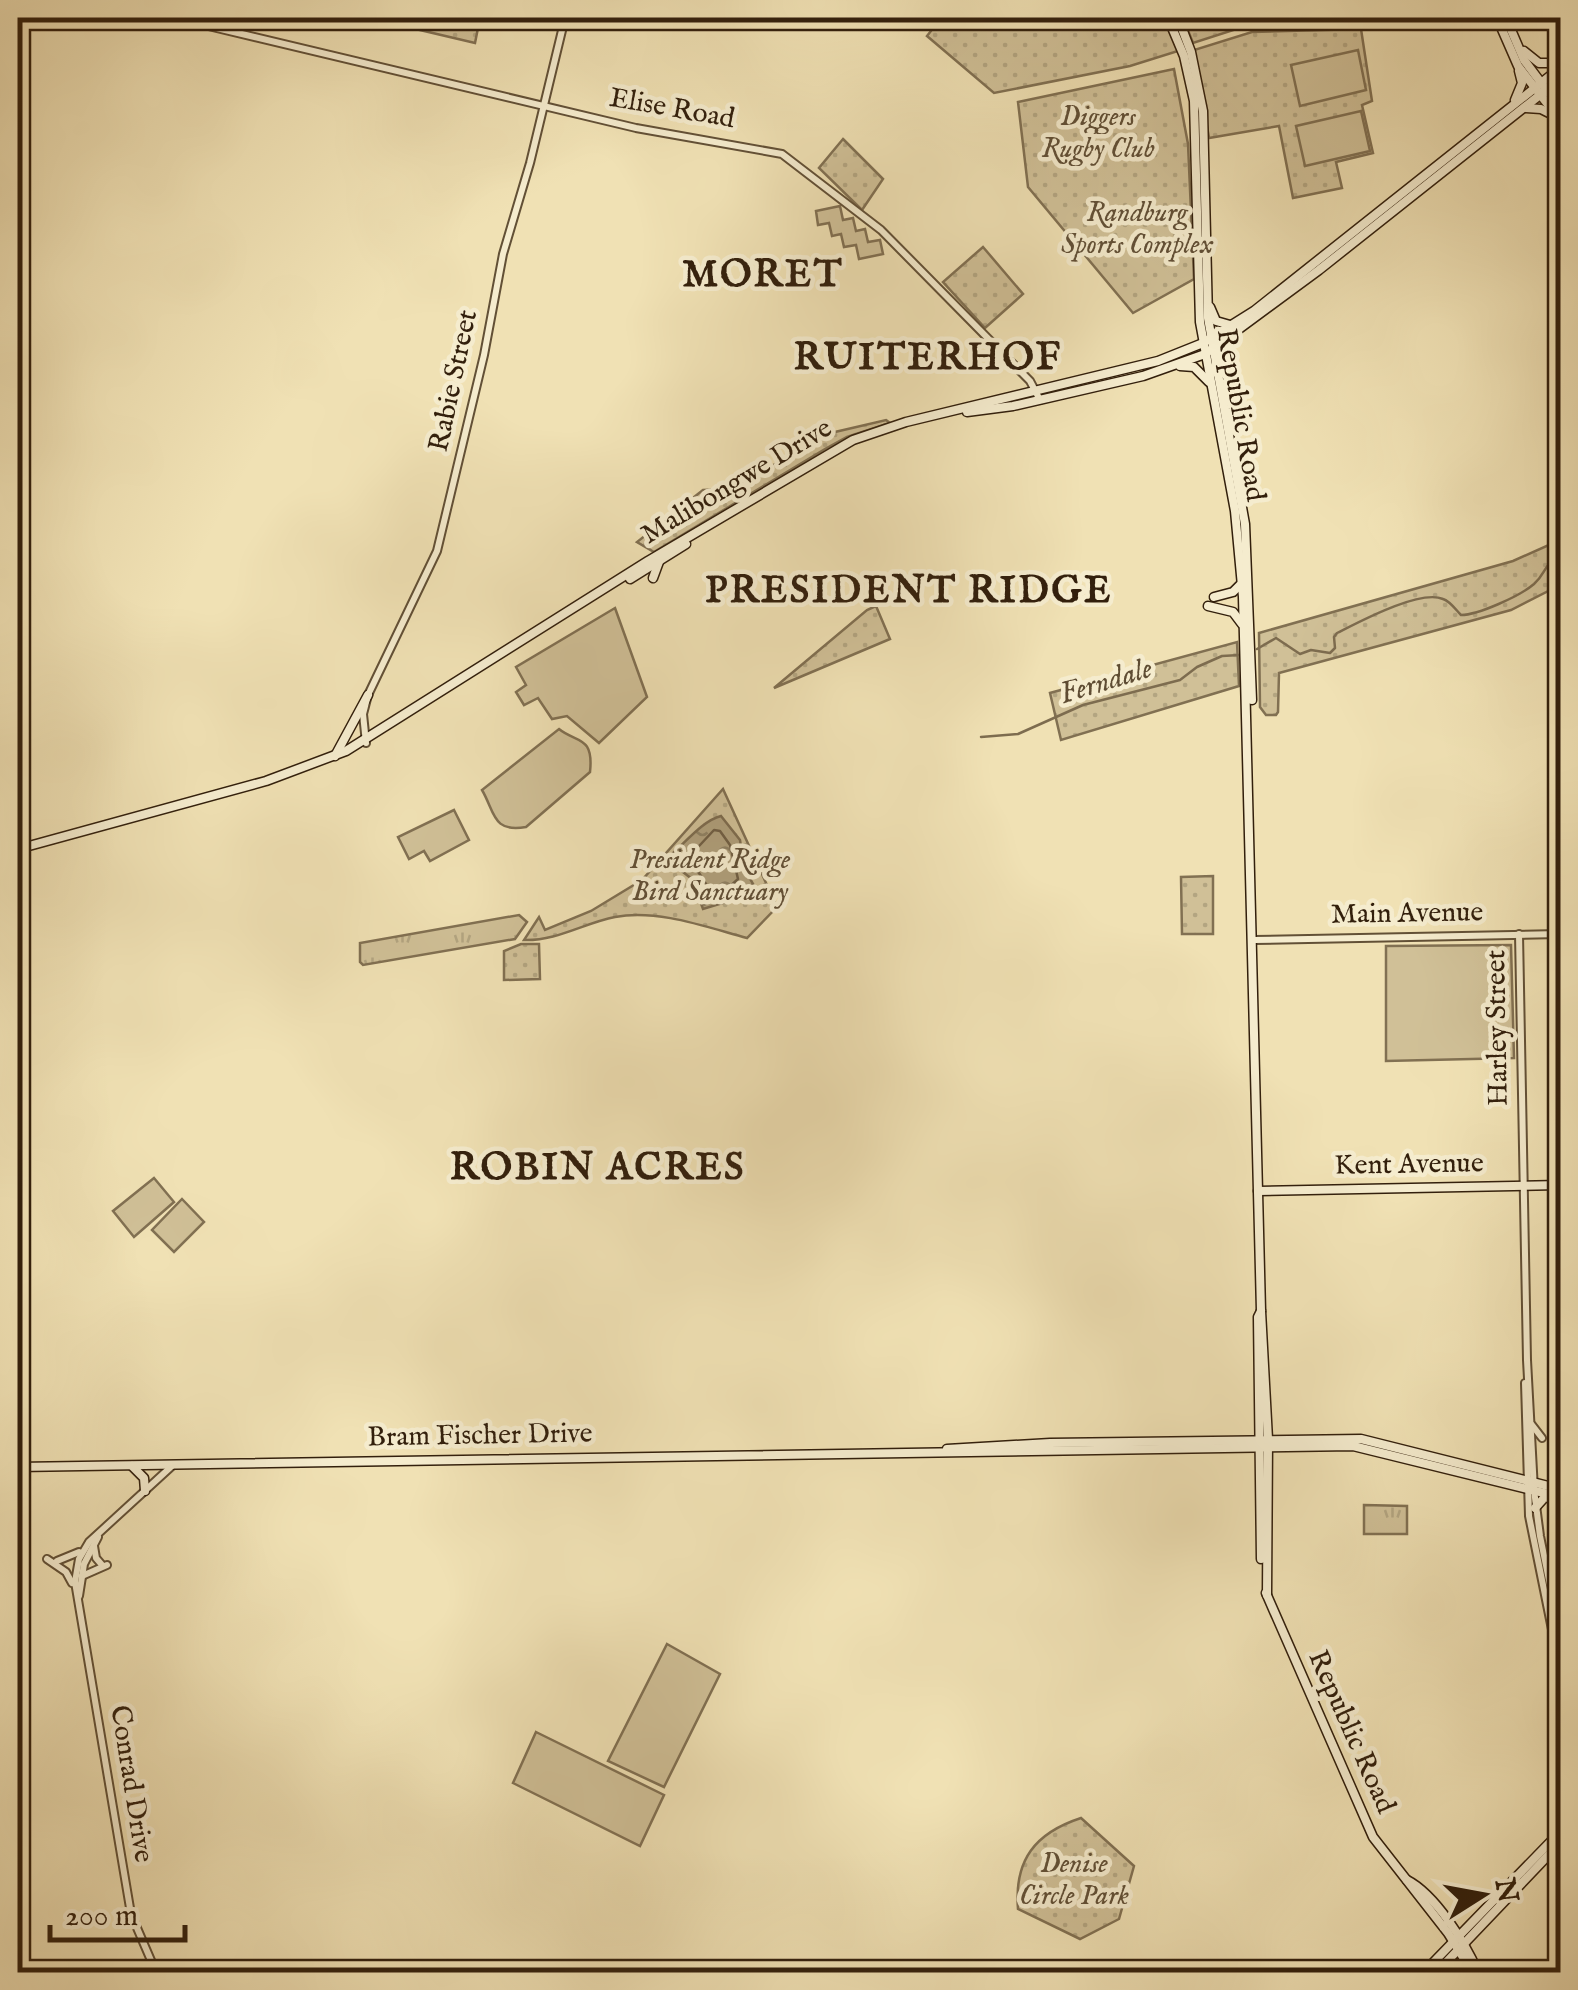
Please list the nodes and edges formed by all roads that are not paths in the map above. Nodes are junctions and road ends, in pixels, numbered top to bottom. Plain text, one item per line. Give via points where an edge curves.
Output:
1 (113, 18) edge
2 (565, 18) edge
3 (1168, 18) edge
4 (1178, 18) edge
5 (1497, 18) edge
6 (1506, 18) edge
7 (1514, 40) junction
8 (1184, 44) junction
9 (1187, 54) junction
10 (1560, 65) edge
11 (1518, 66) junction
12 (1560, 81) edge
13 (1540, 89) junction
14 (544, 105) junction
15 (1560, 107) edge
16 (1510, 108) junction
17 (1524, 108) junction
18 (1560, 119) edge
19 (1408, 199) junction
20 (1387, 217) junction
21 (1207, 292) junction
22 (1200, 322) junction
23 (1235, 330) junction
24 (1206, 342) junction
25 (1208, 352) junction
26 (1178, 354) junction
27 (1175, 366) junction
28 (1214, 382) junction
29 (1039, 396) junction
30 (645, 554) dead end
31 (658, 558) junction
32 (638, 573) junction
33 (1242, 580) junction
34 (1245, 638) junction
35 (368, 694) junction
36 (366, 741) junction
37 (335, 756) junction
38 (1251, 825) junction
39 (18, 851) edge
40 (1518, 934) junction
41 (1560, 934) edge
42 (1254, 940) junction
43 (1560, 1185) edge
44 (1524, 1186) junction
45 (1258, 1191) junction
46 (1527, 1360) junction
47 (1531, 1424) junction
48 (1542, 1438) dead end
49 (1264, 1444) junction
50 (18, 1456) edge
51 (174, 1464) junction
52 (132, 1465) junction
53 (30, 1467) junction
54 (18, 1468) edge
55 (1530, 1485) junction
56 (145, 1491) junction
57 (1560, 1494) edge
58 (1535, 1508) junction
59 (100, 1534) junction
60 (94, 1545) junction
61 (85, 1548) junction
62 (47, 1559) dead end
63 (58, 1560) dead end
64 (80, 1564) junction
65 (82, 1576) junction
66 (77, 1593) junction
67 (1560, 1634) edge
68 (1560, 1669) edge
69 (1560, 1832) edge
70 (1560, 1843) edge
71 (1490, 1917) junction
72 (1460, 1944) junction
73 (1473, 1962) junction
74 (1445, 1964) junction
75 (156, 1972) edge
76 (1424, 1972) edge
77 (1436, 1972) edge
78 (1472, 1972) edge

1 - 14 street, Elise Road via 204,24
2 - 14 street, Rabie Street
3 - 8 main road, Republic Road
4 - 8 main road, Republic Road
5 - 11 main road
6 - 7 main road
7 - 10 main road via 1539,63
7 - 13 main road
8 - 9 main road, Republic Road
9 - 21 main road, Republic Road via 1204,124
9 - 22 main road, Republic Road via 1196,122
10 - 13 main road, Malibongwe Drive
11 - 13 main road
11 - 16 main road via 1520,92
12 - 13 main road, Malibongwe Drive
12 - 15 main road
13 - 15 main road
13 - 16 main road, Malibongwe Drive
13 - 17 main road, Malibongwe Drive
13 - 18 main road
14 - 29 street, Elise Road via 792,159 882,230
14 - 35 street, Rabie Street via 503,254 437,552
16 - 23 main road, Malibongwe Drive
17 - 18 main road
17 - 19 main road, Malibongwe Drive
19 - 20 main road, Malibongwe Drive
19 - 20 main road via 1402,216
20 - 23 main road, Malibongwe Drive
21 - 23 main road via 1216,321
21 - 24 main road, Republic Road
22 - 24 main road, Republic Road
22 - 26 main road via 1191,344
23 - 24 main road, Malibongwe Drive
23 - 25 main road, Malibongwe Drive
23 - 28 main road
24 - 25 main road, Republic Road
24 - 26 main road, Malibongwe Drive
25 - 27 main road, Malibongwe Drive
25 - 28 main road, Republic Road
26 - 29 main road, Malibongwe Drive
27 - 28 main road via 1194,367
27 - 29 main road, Malibongwe Drive
28 - 33 main road, Republic Road
28 - 38 main road, Republic Road via 1248,544
29 - 31 main road, Malibongwe Drive via 906,422 853,440
30 - 31 main road
31 - 32 main road, Malibongwe Drive
31 - 32 main road via 653,580
31 - 36 main road, Malibongwe Drive
32 - 36 main road, Malibongwe Drive
33 - 34 main road, Republic Road
33 - 34 main road via 1211,602 1238,615
34 - 38 main road, Republic Road
35 - 36 street, Rabie Street via 362,714
35 - 37 main road
36 - 37 main road, Malibongwe Drive
36 - 39 main road, Malibongwe Drive via 296,776
37 - 39 main road, Malibongwe Drive
38 - 42 main road, Republic Road
40 - 41 street, Main Avenue
40 - 42 street, Main Avenue
40 - 44 street, Harley Street
42 - 45 main road, Republic Road
43 - 44 main road, Kent Avenue
44 - 45 main road, Kent Avenue
44 - 46 street, Harley Street
45 - 49 main road, Republic Road
46 - 47 street, Harley Street
46 - 55 street, Harley Street
47 - 48 street
47 - 55 street, Harley Street
49 - 51 main road, Bram Fischer Drive
49 - 55 main road, Bram Fischer Drive via 1360,1440
49 - 72 main road, Republic Road via 1266,1595 1373,1837
50 - 53 main road
51 - 52 main road, Bram Fischer Drive
51 - 56 street
52 - 53 main road, Bram Fischer Drive
52 - 56 main road
53 - 54 main road, Bram Fischer Drive
55 - 57 main road, Bram Fischer Drive
55 - 58 street
55 - 68 street via 1533,1538
56 - 59 street
57 - 58 main road
58 - 67 street
59 - 60 street
59 - 61 street
60 - 64 street
60 - 65 street via 104,1565
61 - 63 street
61 - 64 street
62 - 66 street via 66,1572
64 - 65 street, Conrad Drive
64 - 66 street, Conrad Drive
65 - 66 street, Conrad Drive
66 - 75 street, Conrad Drive via 131,1914
69 - 72 main road
70 - 71 main road
71 - 72 main road
71 - 73 main road
72 - 73 main road, Republic Road
72 - 74 main road
72 - 76 main road
72 - 78 main road, Republic Road
73 - 78 main road, Republic Road
74 - 77 main road
74 - 78 main road

